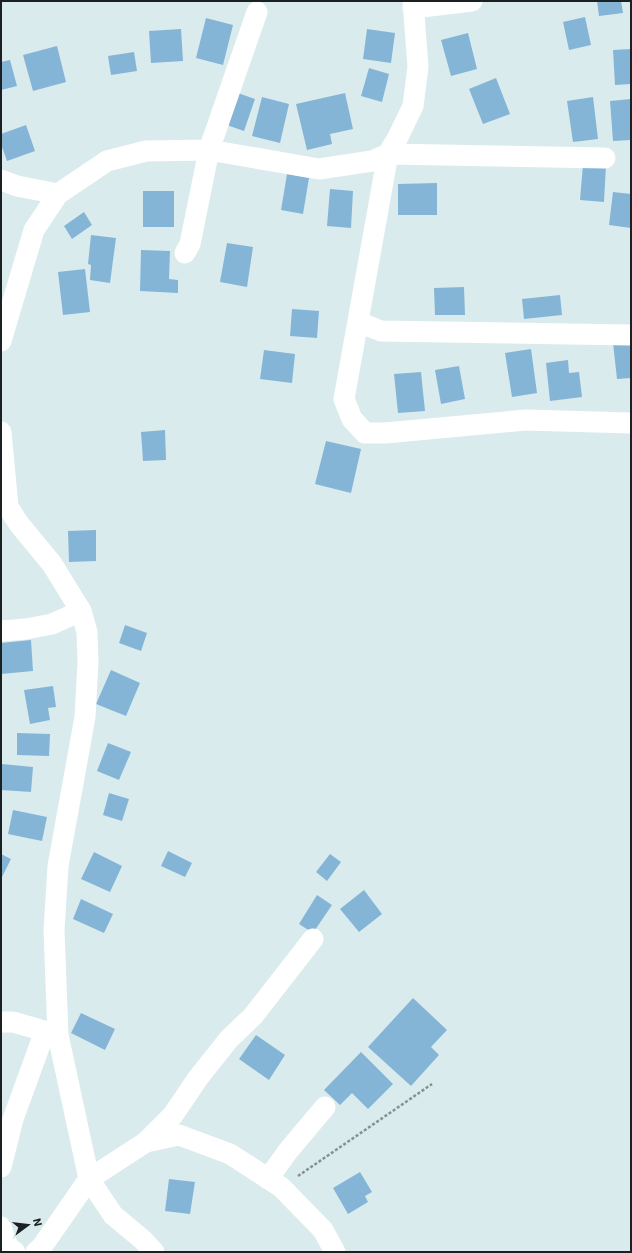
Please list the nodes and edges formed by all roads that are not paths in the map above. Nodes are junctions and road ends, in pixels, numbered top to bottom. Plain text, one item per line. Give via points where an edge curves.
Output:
1 (472, 1) edge
2 (413, 5) edge
3 (257, 12) dead end
4 (209, 150) junction
5 (388, 154) junction
6 (605, 158) dead end
7 (1, 180) edge
8 (58, 194) junction
9 (185, 253) dead end
10 (358, 322) junction
11 (631, 335) edge
12 (1, 341) edge
13 (631, 422) edge
14 (1, 432) edge
15 (5, 510) edge
16 (81, 611) junction
17 (1, 631) edge
18 (313, 939) dead end
19 (1, 1022) edge
20 (52, 1033) junction
21 (325, 1107) dead end
22 (146, 1142) junction
23 (1, 1167) edge
24 (89, 1179) junction
25 (274, 1183) junction
26 (1, 1227) edge
27 (15, 1252) edge
28 (36, 1252) edge
29 (154, 1252) edge
30 (335, 1252) edge

1 - 2 street
2 - 5 street via 418,67 414,106
3 - 4 street
4 - 5 street via 319,169 372,161
4 - 8 street via 146,151 107,161
4 - 9 street via 190,244
5 - 6 street
5 - 10 street
7 - 8 street via 17,186
8 - 12 street via 34,230
10 - 11 street via 381,331
10 - 13 street via 344,399 352,419 365,433 526,420
14 - 15 street
15 - 16 street via 52,564
16 - 17 street via 52,624
16 - 20 street via 87,632 88,654 85,717 58,866
18 - 22 street via 253,1016 224,1044 173,1116
19 - 20 street via 13,1022
20 - 23 street via 13,1119
20 - 24 street
21 - 25 street via 288,1151
22 - 24 street
22 - 25 street via 179,1135 230,1154
24 - 28 street
24 - 29 street via 113,1215
25 - 30 street via 323,1230
26 - 27 street via 8,1246

